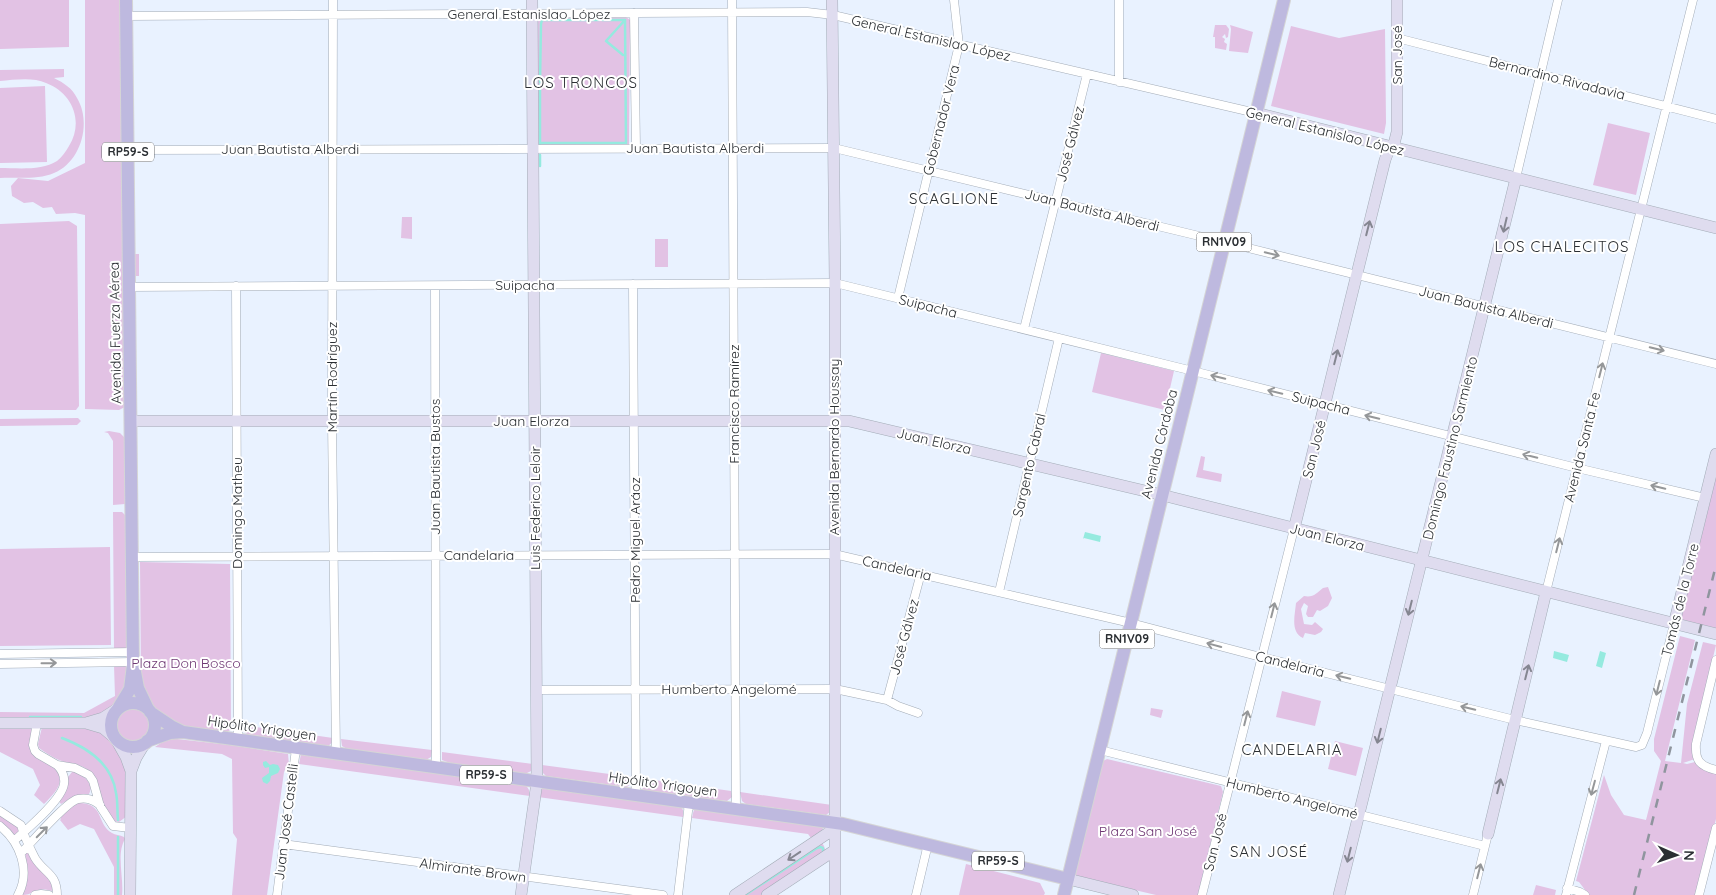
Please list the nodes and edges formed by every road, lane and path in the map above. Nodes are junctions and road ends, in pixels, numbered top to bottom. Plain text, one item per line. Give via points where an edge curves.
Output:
1 (126, 0) edge
2 (333, 0) edge
3 (532, 0) edge
4 (732, 0) edge
5 (832, 0) edge
6 (954, 0) edge
7 (1119, 0) edge
8 (1284, 0) edge
9 (1397, 0) edge
10 (1558, 0) edge
11 (1693, 0) edge
12 (634, 13) junction
13 (732, 13) junction
14 (532, 14) junction
15 (333, 15) junction
16 (832, 15) junction
17 (126, 16) junction
18 (1397, 38) junction
19 (959, 45) junction
20 (1087, 74) junction
21 (1540, 74) junction
22 (1119, 82) junction
23 (1667, 106) junction
24 (1256, 113) junction
25 (1716, 119) edge
26 (636, 148) junction
27 (733, 148) junction
28 (834, 148) junction
29 (1391, 148) junction
30 (332, 149) junction
31 (533, 149) junction
32 (128, 150) junction
33 (929, 171) junction
34 (1516, 178) junction
35 (1056, 201) junction
36 (1641, 209) junction
37 (1716, 228) edge
38 (1224, 242) junction
39 (1356, 275) junction
40 (835, 283) junction
41 (633, 284) junction
42 (734, 284) junction
43 (534, 285) junction
44 (236, 286) junction
45 (332, 286) junction
46 (435, 286) junction
47 (129, 287) junction
48 (898, 298) junction
49 (1485, 307) junction
50 (1024, 329) junction
51 (1059, 338) junction
52 (1609, 338) junction
53 (1716, 364) edge
54 (1193, 371) junction
55 (1325, 404) junction
56 (734, 420) junction
57 (131, 421) junction
58 (237, 421) junction
59 (332, 421) junction
60 (435, 421) junction
61 (535, 421) junction
62 (634, 421) junction
63 (834, 421) junction
64 (1452, 437) junction
65 (1716, 454) edge
66 (1029, 464) junction
67 (1577, 468) junction
68 (1162, 495) junction
69 (1705, 498) junction
70 (1294, 529) junction
71 (735, 554) junction
72 (834, 554) junction
73 (536, 555) junction
74 (635, 555) junction
75 (334, 556) junction
76 (435, 556) junction
77 (132, 557) junction
78 (237, 557) junction
79 (1422, 561) junction
80 (921, 574) junction
81 (999, 592) junction
82 (1546, 592) junction
83 (1131, 623) junction
84 (1674, 624) junction
85 (1716, 634) edge
86 (0, 654) edge
87 (1262, 657) junction
88 (133, 659) junction
89 (1716, 660) edge
90 (0, 664) edge
91 (735, 689) junction
92 (835, 689) junction
93 (1390, 689) junction
94 (536, 690) junction
95 (636, 690) junction
96 (887, 700) junction
97 (118, 708) junction
98 (149, 710) junction
99 (918, 713) dead end
100 (1515, 720) junction
101 (37, 723) junction
102 (86, 723) junction
103 (0, 724) edge
104 (183, 732) junction
105 (117, 740) junction
106 (238, 740) junction
107 (1606, 741) junction
108 (146, 742) junction
109 (1642, 745) joint
110 (296, 749) junction
111 (1100, 750) junction
112 (336, 754) junction
113 (57, 765) junction
114 (75, 768) junction
115 (436, 768) junction
116 (1716, 770) edge
117 (131, 771) junction
118 (64, 778) junction
119 (537, 782) junction
120 (1230, 782) junction
121 (95, 787) junction
122 (636, 795) junction
123 (86, 798) junction
124 (55, 800) junction
125 (689, 803) junction
126 (100, 806) junction
127 (736, 809) junction
128 (62, 810) junction
129 (0, 812) edge
130 (1359, 815) junction
131 (0, 826) edge
132 (834, 826) junction
133 (130, 828) junction
134 (1716, 828) edge
135 (23, 832) junction
136 (1488, 834) joint
137 (14, 840) junction
138 (29, 844) junction
139 (284, 844) junction
140 (928, 844) junction
141 (1485, 846) junction
142 (835, 850) junction
143 (21, 852) junction
144 (524, 876) junction
145 (1068, 879) junction
146 (1566, 891) edge
147 (18, 895) edge
148 (35, 895) edge
149 (49, 895) edge
150 (57, 895) edge
151 (130, 895) edge
152 (277, 895) edge
153 (521, 895) edge
154 (662, 895) edge
155 (678, 895) edge
156 (735, 895) edge
157 (767, 895) edge
158 (835, 895) edge
159 (916, 895) edge
160 (1064, 895) edge
161 (1133, 895) edge
162 (1202, 895) edge
163 (1339, 895) edge
164 (1473, 895) edge
165 (1584, 895) edge
166 (1699, 895) edge

1 - 17 main road, Avenida Fuerza Aérea / RP59-S
2 - 15 street, Martín Rodríguez
3 - 14 street, Luis Federico Leloir
4 - 13 street, Francisco Ramírez
5 - 16 street, Avenida Bernardo Houssay
6 - 19 street, Gobernador Vera
7 - 22 street
8 - 24 main road, Avenida Córdoba / RN1V09
9 - 18 street, San José
10 - 21 street, Domingo Faustino Sarmiento
11 - 23 street, Avenida Santa Fe
12 - 13 street, General Estanislao López
12 - 14 street, General Estanislao López
12 - 26 street
13 - 16 street, General Estanislao López
13 - 27 street, Francisco Ramírez
14 - 15 street, General Estanislao López
14 - 31 street, Luis Federico Leloir
15 - 17 street, General Estanislao López
15 - 30 street, Martín Rodríguez
16 - 19 street, General Estanislao López
16 - 28 street, Avenida Bernardo Houssay
17 - 32 main road, Avenida Fuerza Aérea / RP59-S
18 - 21 street, Bernardino Rivadavia
18 - 29 street, San José via 1397,132
19 - 20 street, General Estanislao López
19 - 33 street, Gobernador Vera
20 - 22 street, General Estanislao López
20 - 35 street, José Gálvez
21 - 23 street, Bernardino Rivadavia
21 - 34 street, Domingo Faustino Sarmiento
22 - 24 street, General Estanislao López
23 - 25 street, Bernardino Rivadavia
23 - 36 street, Avenida Santa Fe
24 - 29 street, General Estanislao López
24 - 38 main road, Avenida Córdoba / RN1V09
26 - 27 street, Juan Bautista Alberdi
26 - 31 street, Juan Bautista Alberdi
27 - 28 street, Juan Bautista Alberdi
27 - 42 street, Francisco Ramírez
28 - 33 street, Juan Bautista Alberdi
28 - 40 street, Avenida Bernardo Houssay
29 - 34 street, General Estanislao López
39 -> 29 street, San José via 1385,160
30 - 31 street, Juan Bautista Alberdi
30 - 32 street, Juan Bautista Alberdi
30 - 45 street, Martín Rodríguez
31 - 43 street, Luis Federico Leloir
32 - 47 main road, Avenida Fuerza Aérea / RP59-S
33 - 35 street, Juan Bautista Alberdi
33 - 48 street, Gobernador Vera
34 - 36 street, General Estanislao López
34 -> 49 street, Domingo Faustino Sarmiento
35 - 38 street, Juan Bautista Alberdi
35 - 50 street, José Gálvez
36 - 37 street, General Estanislao López
36 - 52 street, Avenida Santa Fe
38 -> 39 street, Juan Bautista Alberdi
38 - 54 main road, Avenida Córdoba / RN1V09
39 - 49 street, Juan Bautista Alberdi
55 -> 39 street, San José
40 - 42 street, Suipacha
40 - 48 street, Suipacha
40 - 63 street, Avenida Bernardo Houssay
41 - 42 street, Suipacha
41 - 43 street, Suipacha
41 - 62 street, Pedro Miguel Aráoz
42 - 56 street, Francisco Ramírez
43 - 46 street, Suipacha
43 - 61 street, Luis Federico Leloir
44 - 45 street, Suipacha
44 - 47 street, Suipacha
44 - 58 street, Domingo Matheu
45 - 46 street, Suipacha
45 - 59 street, Martín Rodríguez
46 - 60 street, Juan Bautista Bustos
47 - 57 main road, Avenida Fuerza Aérea / RP59-S
48 - 50 street, Suipacha
49 - 52 street, Juan Bautista Alberdi
49 - 64 street, Domingo Faustino Sarmiento
50 - 51 street, Suipacha
51 - 54 street, Suipacha
51 - 66 street, Sargento Cabral
52 -> 53 street, Juan Bautista Alberdi
67 -> 52 street, Avenida Santa Fe
55 -> 54 street, Suipacha
54 - 68 main road, Avenida Córdoba / RN1V09
64 -> 55 street, Suipacha
55 - 70 street, San José
56 - 62 street, Juan Elorza
56 - 63 street, Juan Elorza
56 - 71 street, Francisco Ramírez
57 - 58 street, Juan Elorza
57 - 77 main road, Avenida Fuerza Aérea / RP59-S
58 - 59 street, Juan Elorza
58 - 78 street, Domingo Matheu
59 - 60 street, Juan Elorza
59 - 75 street, Martín Rodríguez
60 - 61 street, Juan Elorza
60 - 76 street, Juan Bautista Bustos
61 - 62 street, Juan Elorza
61 - 73 street, Luis Federico Leloir
62 - 74 street, Pedro Miguel Aráoz
63 - 66 street, Juan Elorza via 850,421
63 - 72 street, Avenida Bernardo Houssay
67 -> 64 street, Suipacha
64 - 79 street, Domingo Faustino Sarmiento
65 - 69 street, Tomás de la Torre
66 - 68 street, Juan Elorza
66 - 81 street, Sargento Cabral
69 -> 67 street, Suipacha
82 -> 67 street, Avenida Santa Fe
68 - 70 street, Juan Elorza
68 - 83 main road, Avenida Córdoba / RN1V09
69 - 84 street, Tomás de la Torre
70 - 79 street, Juan Elorza
87 -> 70 street, San José
71 - 72 street, Candelaria
71 - 74 street, Candelaria
71 - 91 street, Francisco Ramírez
72 - 80 street, Candelaria
72 - 92 street, Avenida Bernardo Houssay
73 - 74 street, Candelaria
73 - 76 street, Candelaria
73 - 94 street, Luis Federico Leloir
74 - 95 street, Pedro Miguel Aráoz
75 - 76 street, Candelaria
75 - 78 street, Candelaria
75 - 112 street, Martín Rodríguez
76 - 115 street, Juan Bautista Bustos
77 - 78 street, Candelaria
77 - 88 main road, Avenida Fuerza Aérea / RP59-S
78 - 106 street, Domingo Matheu
79 - 82 street, Juan Elorza
79 -> 93 street, Domingo Faustino Sarmiento
80 - 81 street, Candelaria
80 - 96 street, José Gálvez
81 - 83 street, Candelaria
82 - 84 street, Juan Elorza
100 -> 82 street, Avenida Santa Fe
87 -> 83 street, Candelaria
83 - 111 main road, Avenida Córdoba / RN1V09
84 - 85 street, Juan Elorza
84 -> 109 street, Tomás de la Torre
86 - 88 street
93 -> 87 street, Candelaria
120 -> 87 street, San José
90 -> 88 street
88 - 97 main road, Avenida Fuerza Aérea / RP59-S via 130,689
88 - 98 main road, Avenida Fuerza Aérea / RP59-S via 138,688
89 - 116 street via 1695,753 1706,767
91 - 92 street, Humberto Angelomé
91 - 95 street, Humberto Angelomé
91 - 127 street, Francisco Ramírez
92 - 96 street, Humberto Angelomé
92 - 132 street, Avenida Bernardo Houssay
100 -> 93 street, Candelaria
93 -> 130 street, Domingo Faustino Sarmiento
94 - 95 street, Humberto Angelomé
94 - 119 street, Luis Federico Leloir
95 - 122 street, Pedro Miguel Aráoz
96 - 99 street, Humberto Angelomé
97 - 98 main road via 134,703
97 - 102 street via 103,718
97 - 105 main road, RP59-S via 111,724
98 - 104 main road, Hipólito Yrigoyen / RP59-S
98 - 108 main road via 154,727
100 - 107 street, Candelaria
136 -> 100 street, Avenida Santa Fe
101 - 102 street
101 - 103 street
101 - 113 street via 35,751
102 - 105 street via 103,728
104 - 106 main road, Hipólito Yrigoyen / RP59-S
104 - 108 main road, Hipólito Yrigoyen / RP59-S
105 - 108 main road, RP59-S via 131,747
105 - 117 street
106 - 110 main road, Hipólito Yrigoyen / RP59-S
107 - 109 street, Candelaria via 1636,747
107 -> 146 street
108 - 117 street
110 - 112 main road, Hipólito Yrigoyen / RP59-S
110 - 139 street, Juan José Castelli
111 - 120 street, Humberto Angelomé
111 - 145 main road, Avenida Córdoba / RN1V09
112 - 115 main road, Hipólito Yrigoyen / RP59-S
113 - 114 street
113 - 118 street
114 - 118 street via 70,769
114 - 121 street via 89,775
115 - 119 main road, Hipólito Yrigoyen / RP59-S
117 - 133 street
118 - 124 street via 64,785
119 - 122 main road, Hipólito Yrigoyen / RP59-S
119 - 144 street, Luis Federico Leloir
120 - 130 street, Humberto Angelomé
120 - 162 street, San José
121 - 123 street
121 - 126 street
122 - 125 main road, Hipólito Yrigoyen / RP59-S
123 - 126 street
123 - 128 street via 72,801
124 - 128 street via 56,807
124 - 135 street
125 - 127 main road, Hipólito Yrigoyen / RP59-S
125 - 155 street
126 - 133 street via 113,826
127 - 132 main road, Hipólito Yrigoyen / RP59-S
138 -> 128 street
129 - 135 street via 21,825
130 - 141 street, Humberto Angelomé
130 -> 163 street, Domingo Faustino Sarmiento
131 - 137 street
132 - 140 main road, Hipólito Yrigoyen / RP59-S via 864,828
132 - 142 street, Avenida Bernardo Houssay
132 -> 156 street
133 - 151 street
134 - 166 street
135 - 137 street
135 - 138 street
136 - 141 street, Avenida Santa Fe
137 - 143 street
138 - 143 street
138 - 150 street via 53,878
139 - 144 street, Almirante Brown
139 - 152 street, Juan José Castelli
140 - 145 main road, Hipólito Yrigoyen / RP59-S
140 - 159 street
164 -> 141 street, Avenida Santa Fe
142 - 157 street
142 - 158 street, Avenida Bernardo Houssay
143 - 147 street via 23,870
144 - 153 street, Luis Federico Leloir
144 - 154 street, Almirante Brown
145 - 160 main road, Avenida Córdoba / RN1V09
145 - 161 street, Hipólito Yrigoyen / RP59-S
146 - 165 street
148 - 149 street

